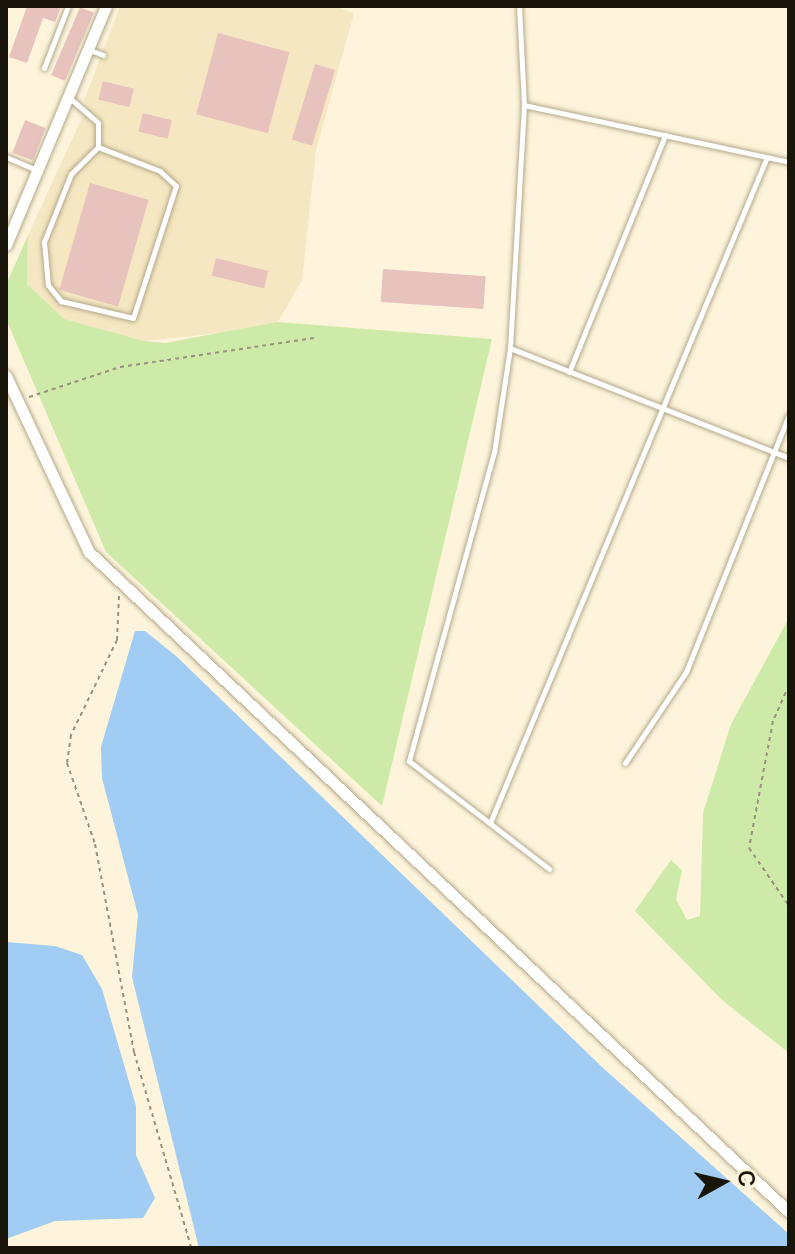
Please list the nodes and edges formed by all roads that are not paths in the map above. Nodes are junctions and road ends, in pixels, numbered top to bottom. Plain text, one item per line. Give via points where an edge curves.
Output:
1 (68, 6) edge
2 (106, 6) edge
3 (519, 6) edge
4 (90, 50) junction
5 (103, 55) dead end
6 (44, 68) dead end
7 (72, 100) junction
8 (524, 105) junction
9 (665, 135) junction
10 (98, 147) junction
11 (6, 157) edge
12 (767, 157) junction
13 (789, 162) edge
14 (40, 172) junction
15 (6, 245) edge
16 (510, 348) junction
17 (568, 372) junction
18 (6, 376) edge
19 (663, 409) junction
20 (789, 415) edge
21 (774, 452) junction
22 (789, 458) edge
23 (625, 763) dead end
24 (490, 823) junction
25 (549, 869) dead end
26 (789, 1212) edge

1 - 6 lane
2 - 4 street
3 - 8 lane
4 - 5 lane
4 - 7 street
7 - 10 lane via 98,123
7 - 14 street
8 - 9 lane
8 - 16 lane
9 - 12 lane
9 - 17 lane
10 - 10 lane via 71,174 44,242 48,285 61,301 133,318 176,186 160,171
11 - 14 lane
12 - 13 lane
12 - 19 lane
14 - 15 street
16 - 17 lane
16 - 24 lane via 494,452 409,761
17 - 19 lane
18 - 26 street via 89,552
19 - 21 lane
19 - 24 lane
20 - 21 lane
21 - 22 lane
21 - 23 lane via 686,672
24 - 25 lane

